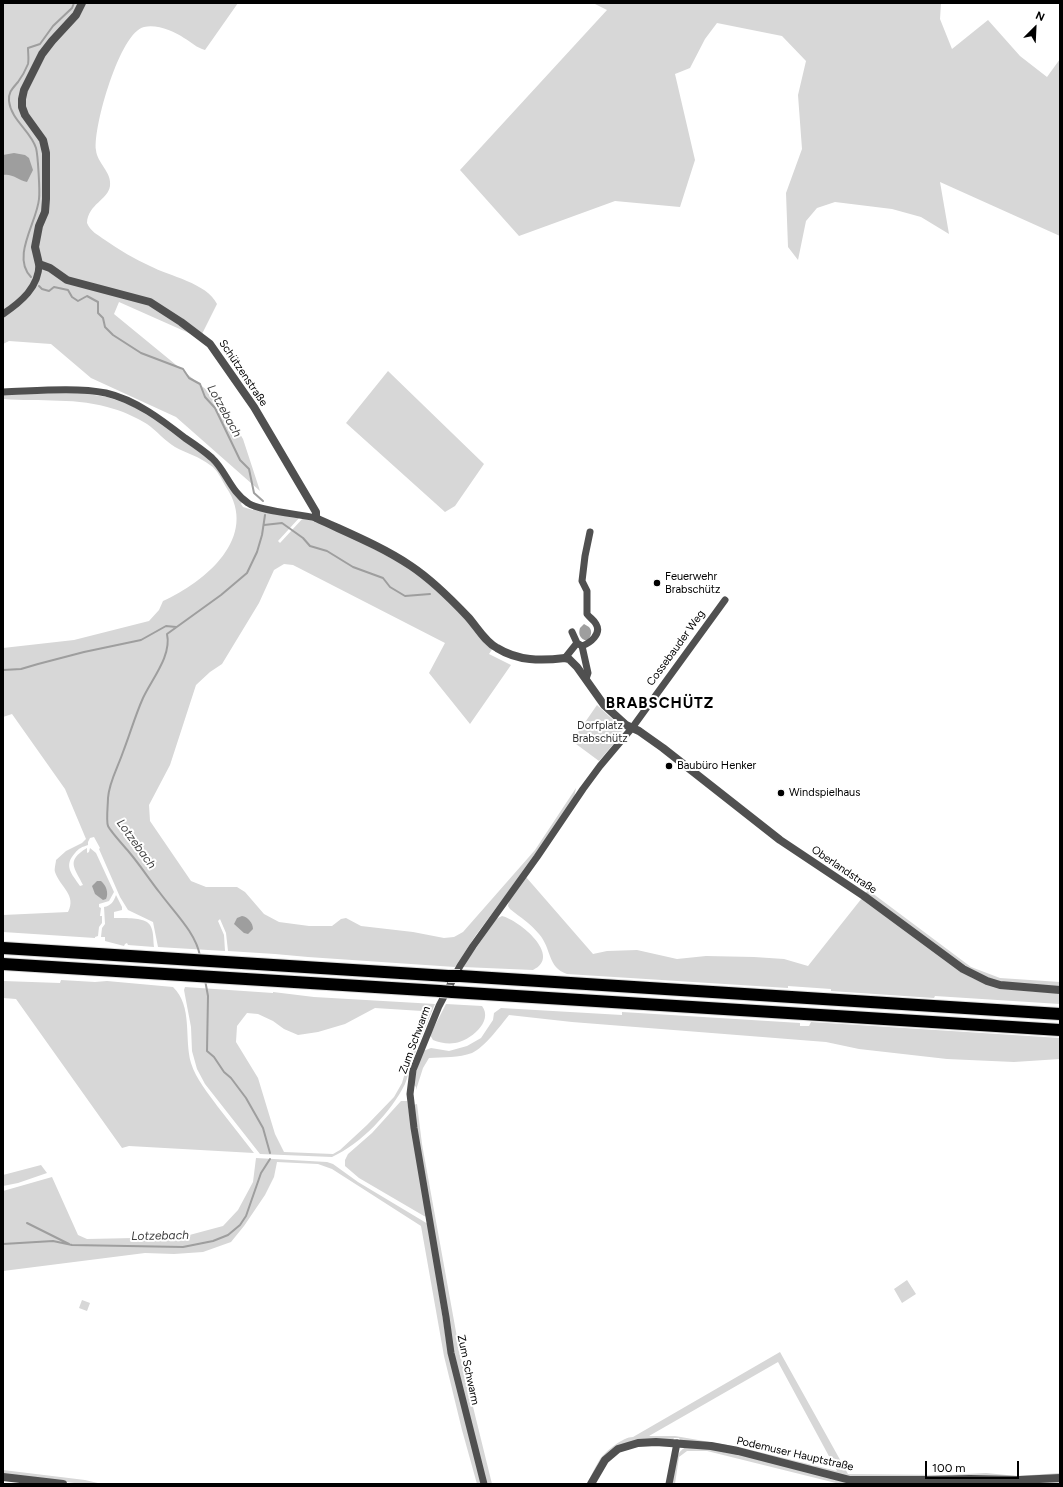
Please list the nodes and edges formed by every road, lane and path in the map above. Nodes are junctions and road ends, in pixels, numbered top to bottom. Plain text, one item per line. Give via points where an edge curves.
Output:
1 (82, 3) edge
2 (39, 264) junction
3 (3, 314) edge
4 (3, 392) edge
5 (316, 518) junction
6 (590, 532) dead end
7 (725, 600) dead end
8 (572, 632) dead end
9 (579, 645) junction
10 (565, 658) junction
11 (586, 679) junction
12 (632, 728) junction
13 (3, 948) edge
14 (3, 964) edge
15 (1060, 990) edge
16 (1060, 1014) edge
17 (1060, 1030) edge
18 (677, 1442) junction
19 (3, 1476) edge
20 (1060, 1478) edge
21 (63, 1484) edge
22 (484, 1484) edge
23 (592, 1484) edge
24 (669, 1484) edge

1 - 2 street via 76,15 42,54 22,99 25,115 43,140 46,153 45,212 35,247
2 - 3 street via 39,271 30,291 18,304
2 - 5 street, Schützenstraße via 67,280 150,302 210,344 254,407 316,512
4 - 5 street via 79,391 106,393 124,399 161,419 211,457 248,504
5 - 10 street via 370,542 411,566 453,602 496,648 516,657 535,660
6 - 9 street via 582,581 587,590 587,614 595,622 597,634 590,643
7 - 12 street, Cossebauder Weg
8 - 9 street
9 - 10 street
9 - 11 street via 588,673
10 - 11 street, Oberlandstraße via 569,659
11 - 12 street, Oberlandstraße via 604,705
12 - 15 street, Oberlandstraße via 663,748 780,840 864,896 963,969 1000,985
12 - 22 street, Zum Schwarm via 583,789 460,966 432,1020 411,1077 414,1128 451,1353
13 - 16 highway
14 - 17 highway
18 - 20 street, Podemuser Hauptstraße via 738,1451 850,1480
18 - 23 street, Podemuser Hauptstraße via 638,1443 618,1449 605,1460
18 - 24 street
19 - 21 street

